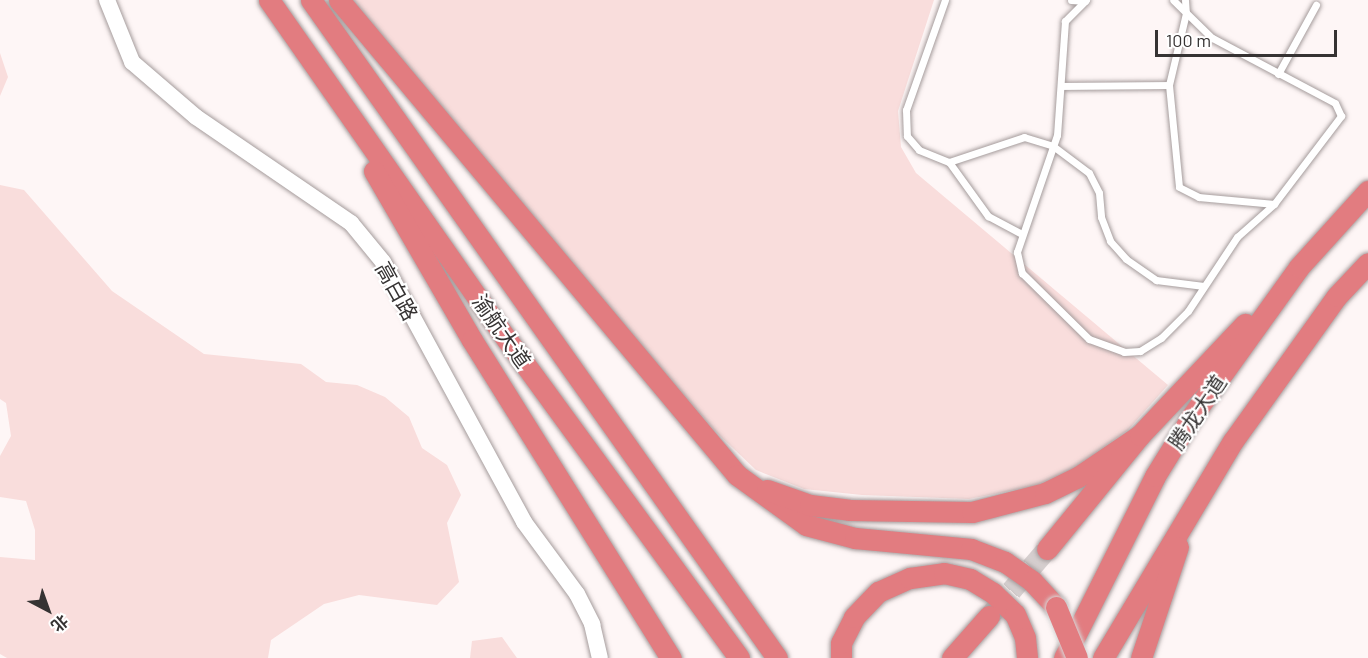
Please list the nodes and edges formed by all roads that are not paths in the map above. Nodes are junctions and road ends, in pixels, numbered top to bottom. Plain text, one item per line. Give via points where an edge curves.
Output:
1 (107, 0) edge
2 (269, 0) edge
3 (311, 0) edge
4 (339, 0) edge
5 (945, 0) edge
6 (1071, 0) edge
7 (1173, 0) edge
8 (1185, 0) edge
9 (1085, 1) edge
10 (1316, 5) dead end
11 (1186, 13) junction
12 (304, 48) junction
13 (1278, 74) junction
14 (1169, 84) junction
15 (1061, 86) junction
16 (1053, 146) junction
17 (949, 162) junction
18 (1368, 191) edge
19 (1274, 204) junction
20 (1022, 234) junction
21 (1368, 263) edge
22 (1299, 267) junction
23 (1204, 286) junction
24 (1140, 435) junction
25 (737, 475) junction
26 (1192, 507) junction
27 (1047, 549) tunnel mouth
28 (989, 616) tunnel mouth
29 (600, 658) edge
30 (671, 658) edge
31 (739, 658) edge
32 (777, 658) edge
33 (841, 658) edge
34 (952, 658) edge
35 (1027, 658) edge
36 (1064, 658) edge
37 (1077, 658) edge
38 (1104, 658) edge
39 (1141, 658) edge

1 - 29 street, 高白路 via 132,62 196,117 351,223 383,262 524,522 577,594 592,624
2 - 12 highway, 渝航大道
3 - 32 highway, 渝航大道
4 - 25 highway
5 - 17 lane via 906,110 908,136 919,150
6 - 9 lane
7 - 11 lane
8 - 11 lane
9 - 15 lane via 1065,21
10 - 13 lane
11 - 13 lane via 1212,38
11 - 14 lane
12 - 30 highway via 472,340
12 - 31 highway, 渝航大道 via 508,341
13 - 19 lane via 1335,103 1341,116
14 - 15 lane
14 - 19 lane via 1179,187 1199,197
15 - 16 lane
16 - 17 lane via 1024,137
16 - 20 lane
16 - 23 lane via 1089,173 1099,193 1101,217 1110,241 1126,259 1156,280
17 - 20 lane via 988,216
18 - 22 highway, 腾龙大道
19 - 23 lane via 1237,237
20 - 23 lane via 1017,252 1022,273 1089,339 1110,349 1140,351 1161,338 1188,311
21 - 26 highway via 1337,296 1233,441
22 - 24 highway
22 - 36 highway, 腾龙大道 via 1192,416 1155,476
24 - 25 highway via 1078,477 1045,493 972,512 849,510 810,505 780,496
24 - 27 highway
25 - 37 highway, bridge via 806,525 855,538 971,549 1005,562 1032,581 1056,608
26 - 38 highway
26 - 39 highway
28 - 34 highway
33 - 35 highway via 842,644 854,617 878,592 910,578 944,573 970,579 993,593 1015,614 1025,638

